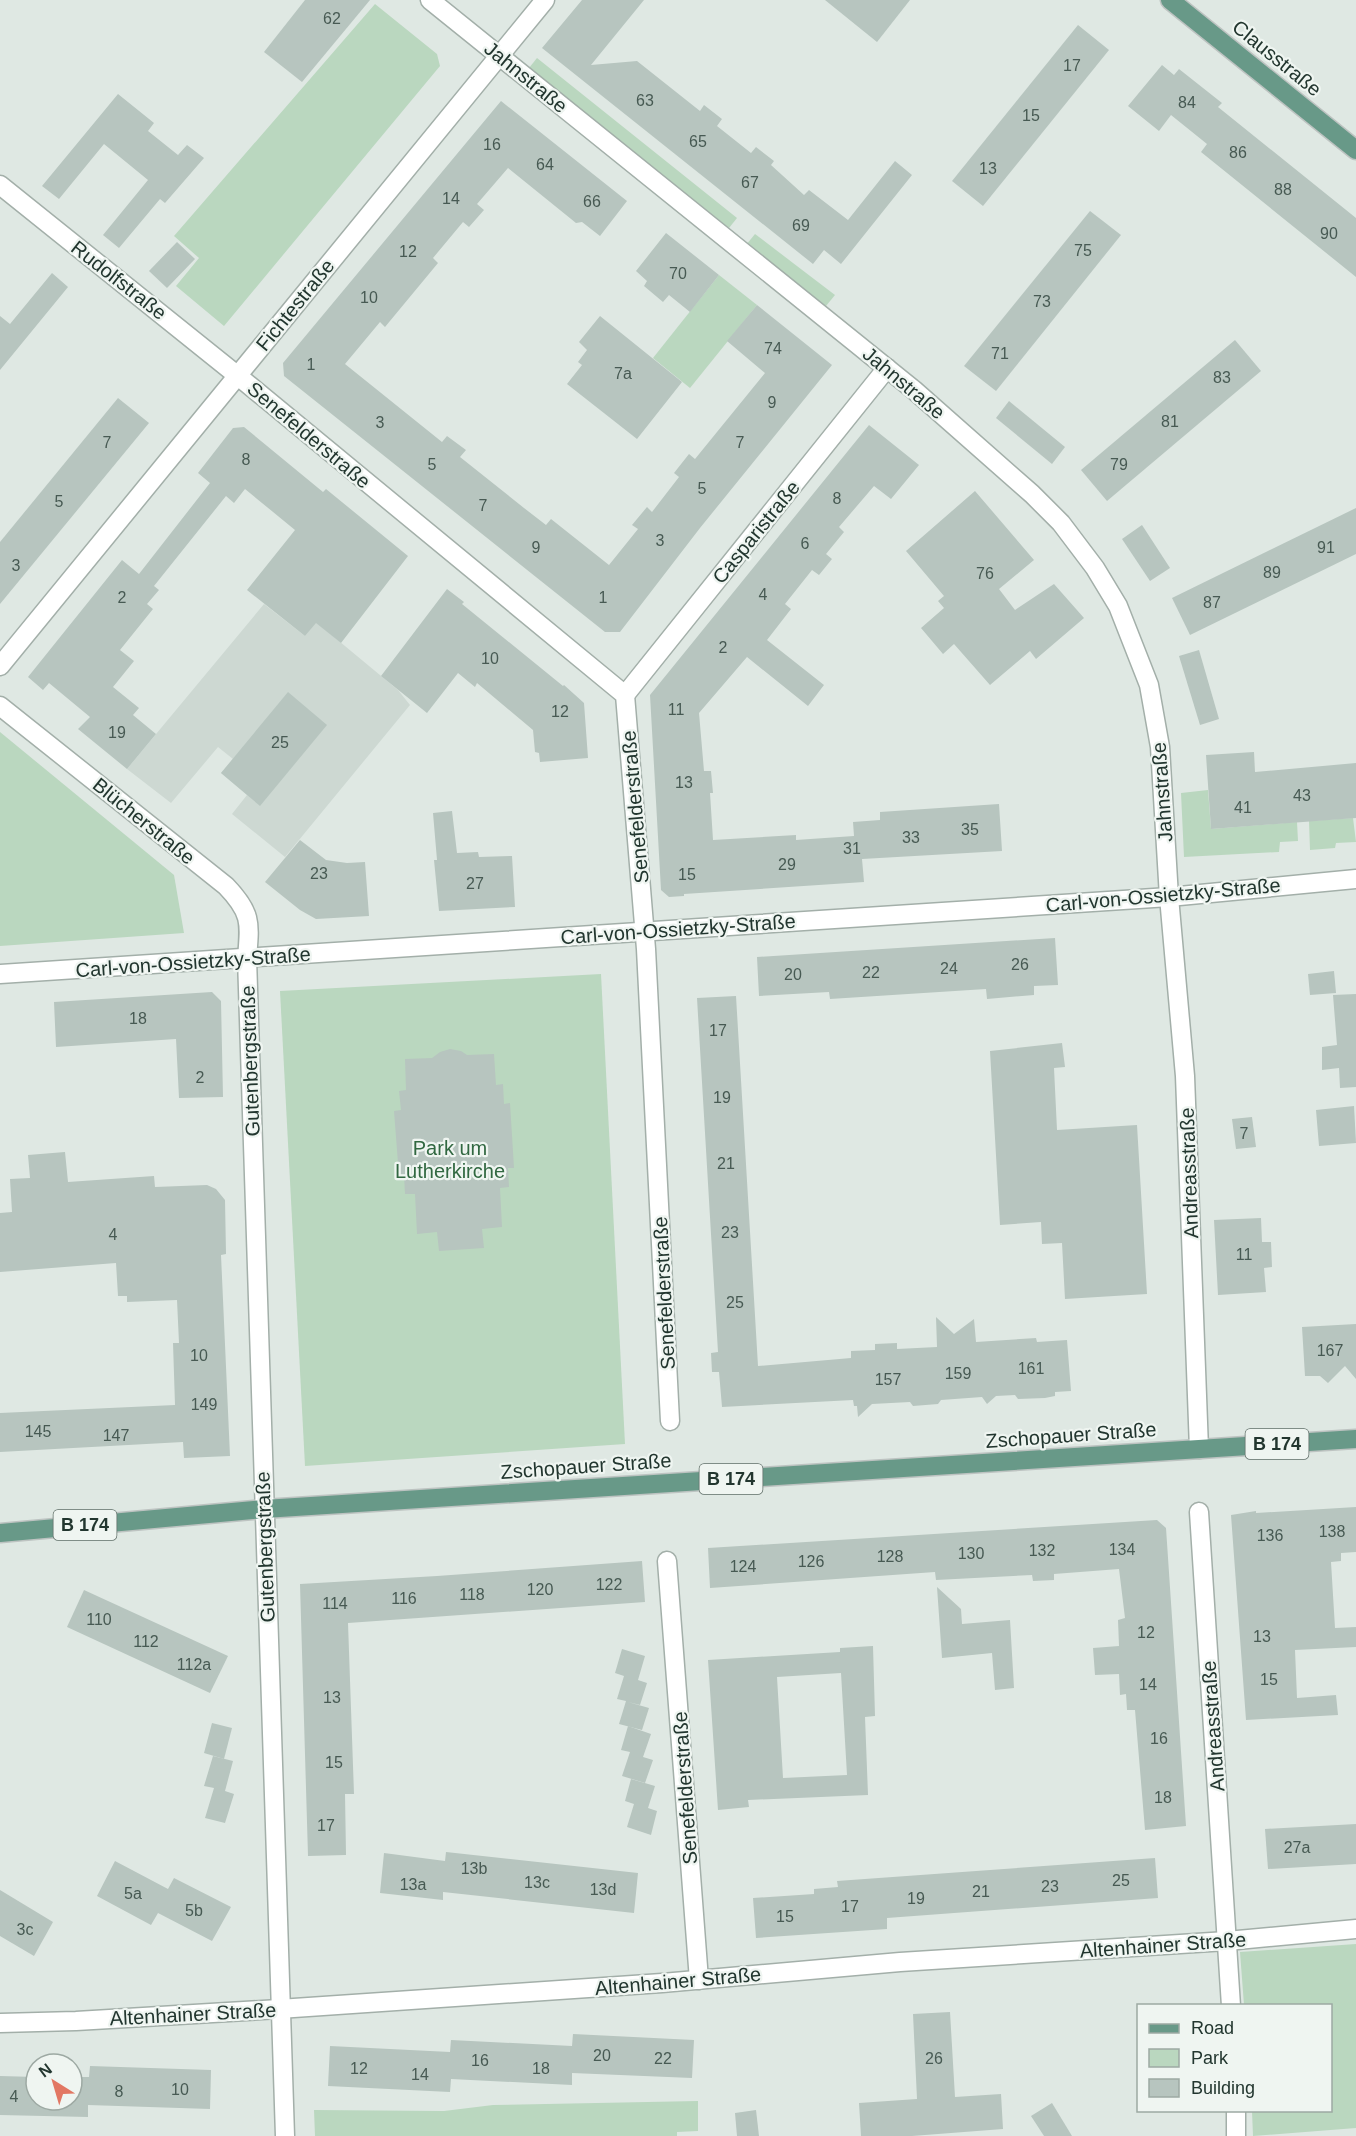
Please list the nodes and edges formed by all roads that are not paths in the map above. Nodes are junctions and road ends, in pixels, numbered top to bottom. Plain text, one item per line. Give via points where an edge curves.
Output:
1 (430, 0) edge
2 (545, 0) edge
3 (1170, 0) edge
4 (499, 56) junction
5 (1356, 150) edge
6 (0, 185) edge
7 (887, 368) junction
8 (238, 375) junction
9 (0, 666) edge
10 (625, 695) junction
11 (0, 706) edge
12 (1356, 879) edge
13 (1169, 897) junction
14 (645, 932) junction
15 (247, 958) junction
16 (0, 974) edge
17 (670, 1421) dead end
18 (1356, 1439) edge
19 (1198, 1449) junction
20 (264, 1509) junction
21 (1199, 1512) dead end
22 (0, 1533) edge
23 (668, 1561) dead end
24 (1356, 1929) edge
25 (1227, 1941) junction
26 (699, 1980) junction
27 (1231, 2004) edge
28 (279, 2009) junction
29 (0, 2023) edge
30 (1236, 2112) edge
31 (285, 2136) edge
32 (1236, 2136) edge

1 - 4 street, Jahnstraße
2 - 4 street, Fichtestraße
3 - 5 main road, Clausstraße
4 - 7 street, Jahnstraße
4 - 8 street, Fichtestraße
6 - 8 street, Rudolfstraße
7 - 10 street, Casparistraße
7 - 13 street, Jahnstraße via 1061,523 1118,606 1149,685 1161,747
8 - 9 street, Fichtestraße
8 - 10 street, Senefelderstraße
10 - 14 street, Senefelderstraße
11 - 15 street, Blücherstraße via 226,886 242,903 249,925
12 - 13 street, Carl-von-Ossietzky-Straße
13 - 14 street, Carl-von-Ossietzky-Straße
13 - 19 street, Andreasstraße via 1185,1076
14 - 15 street, Carl-von-Ossietzky-Straße
14 - 17 street, Senefelderstraße
15 - 16 street, Carl-von-Ossietzky-Straße
15 - 20 street, Gutenbergstraße
18 - 19 main road, Zschopauer Straße / B 174
19 - 20 main road, Zschopauer Straße / B 174
20 - 22 main road, Zschopauer Straße / B 174
20 - 28 street, Gutenbergstraße
21 - 25 street, Andreasstraße
23 - 26 street, Senefelderstraße
24 - 25 street, Altenhainer Straße
25 - 26 street, Altenhainer Straße via 900,1962
25 - 27 street, Andreasstraße
26 - 28 street, Altenhainer Straße
28 - 29 street, Altenhainer Straße
28 - 31 street, Gutenbergstraße
30 - 32 street

